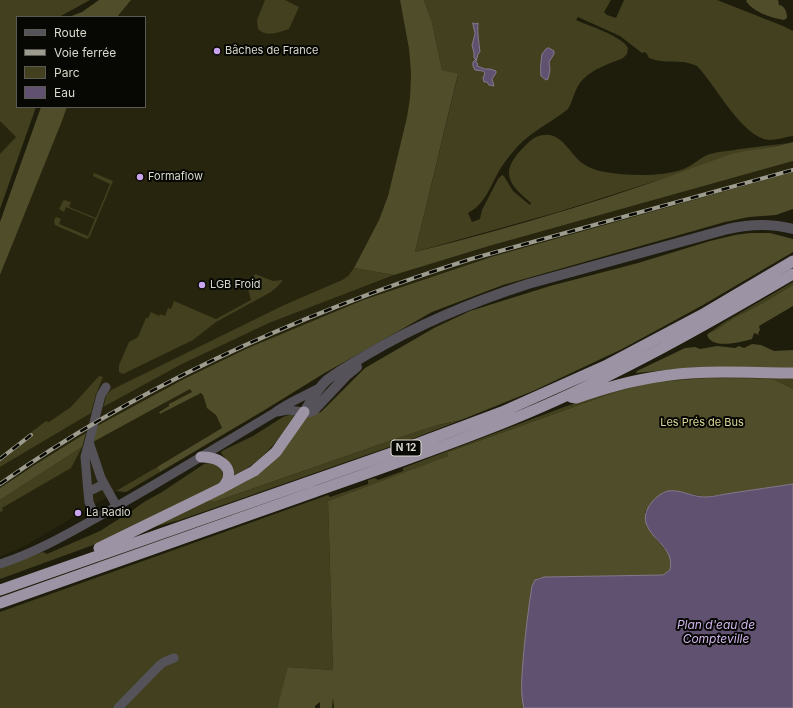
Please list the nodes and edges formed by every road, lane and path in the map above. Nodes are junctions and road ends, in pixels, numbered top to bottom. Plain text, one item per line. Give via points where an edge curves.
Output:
1 (793, 230) edge
2 (793, 261) edge
3 (793, 274) edge
4 (441, 316) junction
5 (793, 373) edge
6 (322, 386) junction
7 (106, 387) dead end
8 (567, 396) junction
9 (304, 412) junction
10 (274, 413) junction
11 (89, 442) junction
12 (201, 457) junction
13 (104, 484) junction
14 (222, 488) junction
15 (88, 492) junction
16 (117, 507) junction
17 (96, 518) junction
18 (0, 564) edge
19 (0, 589) edge
20 (0, 603) edge
21 (174, 658) dead end
22 (118, 708) edge

1 - 4 street via 759,224 723,230 528,284
2 - 19 highway, N 12 via 705,313 605,366 502,412 406,448
3 - 8 highway, N 12 via 654,353
4 - 6 street via 390,341 333,376
4 - 9 street via 356,368 314,410
5 - 8 highway via 676,374 619,385 576,398
6 - 9 street
6 - 10 street via 288,402
7 - 11 street via 101,395
8 - 20 highway, N 12 via 436,449
9 - 10 street via 288,410
9 - 14 highway via 268,460 254,471
10 - 12 street
11 - 13 street
11 - 15 street via 85,457
12 - 14 highway via 216,458 226,466 228,480
12 - 16 street
13 - 15 street
13 - 16 street
14 - 19 highway via 112,543
15 - 17 street
16 - 17 street
17 - 18 street via 44,547
21 - 22 street via 160,665

